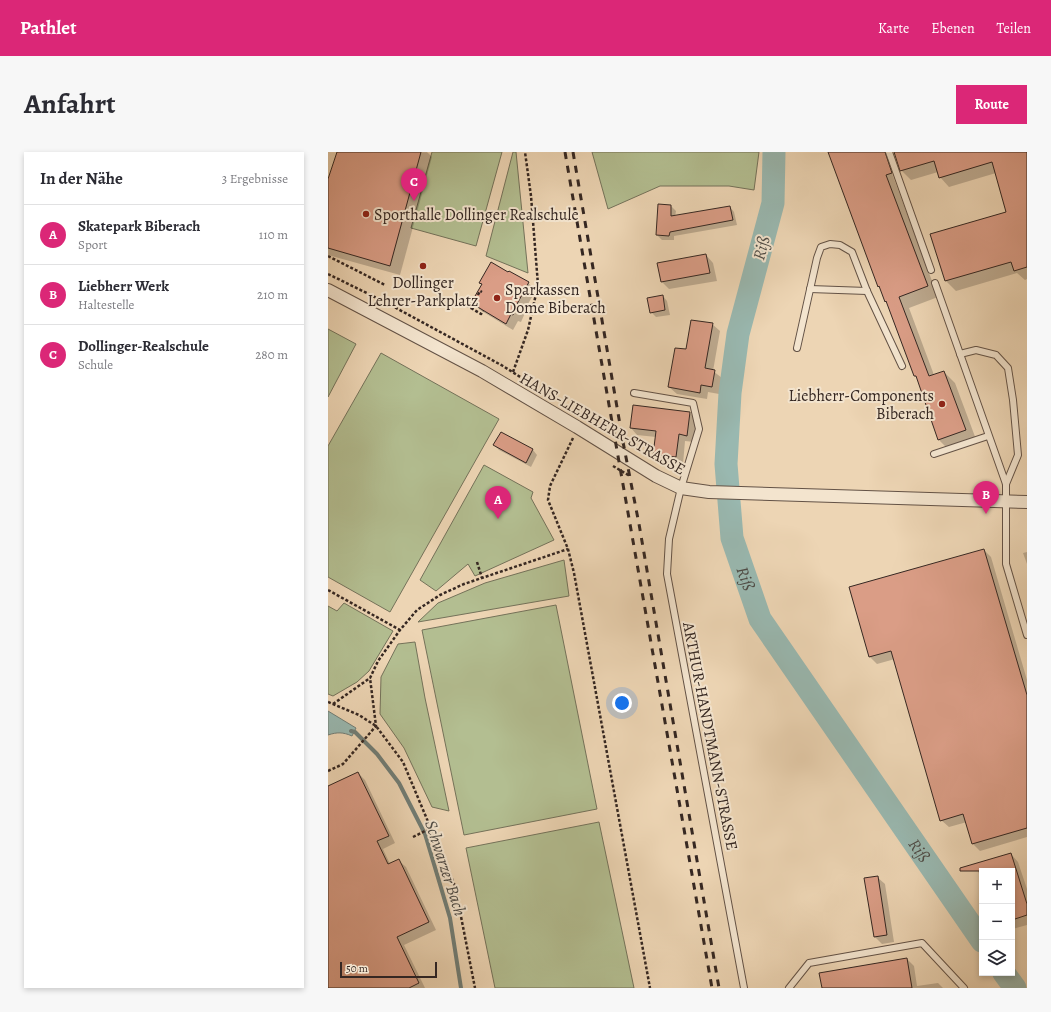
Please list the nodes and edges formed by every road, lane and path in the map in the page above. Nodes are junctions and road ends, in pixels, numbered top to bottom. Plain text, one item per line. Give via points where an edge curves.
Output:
1 (524, 152) edge
2 (889, 152) edge
3 (328, 256) edge
4 (931, 270) dead end
5 (328, 274) edge
6 (935, 283) dead end
7 (385, 284) dead end
8 (810, 289) junction
9 (328, 290) edge
10 (867, 291) junction
11 (482, 292) dead end
12 (462, 303) dead end
13 (471, 308) junction
14 (483, 311) dead end
15 (797, 348) dead end
16 (960, 354) junction
17 (902, 366) dead end
18 (634, 393) dead end
19 (577, 427) junction
20 (988, 436) junction
21 (934, 454) dead end
22 (1006, 484) junction
23 (681, 488) junction
24 (1006, 501) junction
25 (1027, 502) edge
26 (568, 549) junction
27 (477, 562) dead end
28 (482, 578) junction
29 (328, 590) edge
30 (400, 630) junction
31 (1027, 635) edge
32 (370, 678) junction
33 (328, 702) edge
34 (333, 704) junction
35 (376, 726) junction
36 (328, 771) edge
37 (431, 828) junction
38 (413, 837) dead end
39 (475, 988) edge
40 (650, 988) edge
41 (744, 988) edge
42 (789, 988) edge
43 (964, 988) edge

1 - 5 path via 531,196 538,285 528,330 512,372 385,302
2 - 4 lane
3 - 7 path
6 - 16 lane
8 - 10 lane
8 - 10 lane via 821,247 830,244 840,245 852,252
8 - 15 lane
9 - 19 street, HANS-LIEBHERR-STRASSE via 482,371
10 - 17 lane
11 - 13 path via 480,291
12 - 13 path
13 - 14 path via 481,314
16 - 20 lane
16 - 22 lane via 976,350 996,355 1008,368 1018,455
18 - 23 lane, ARTHUR-HANDTMANN-STRASSE via 693,403 700,429
19 - 23 street, HANS-LIEBHERR-STRASSE via 656,476
19 - 26 path via 550,486 548,500
20 - 21 lane
20 - 22 lane
22 - 24 lane
23 - 24 street, HANS-LIEBHERR-STRASSE via 754,494
23 - 41 lane, ARTHUR-HANDTMANN-STRASSE via 668,539 667,574
24 - 25 street, HANS-LIEBHERR-STRASSE
24 - 31 lane via 1006,564
26 - 28 path
26 - 40 path
27 - 28 path
28 - 30 path via 440,595 417,610
29 - 30 path
30 - 32 path via 378,661
32 - 34 path
32 - 35 path
33 - 34 path
34 - 35 path via 359,715
35 - 36 path via 343,764
35 - 37 path via 403,762
37 - 38 path
37 - 39 path via 455,886
42 - 43 lane via 809,964 922,943

